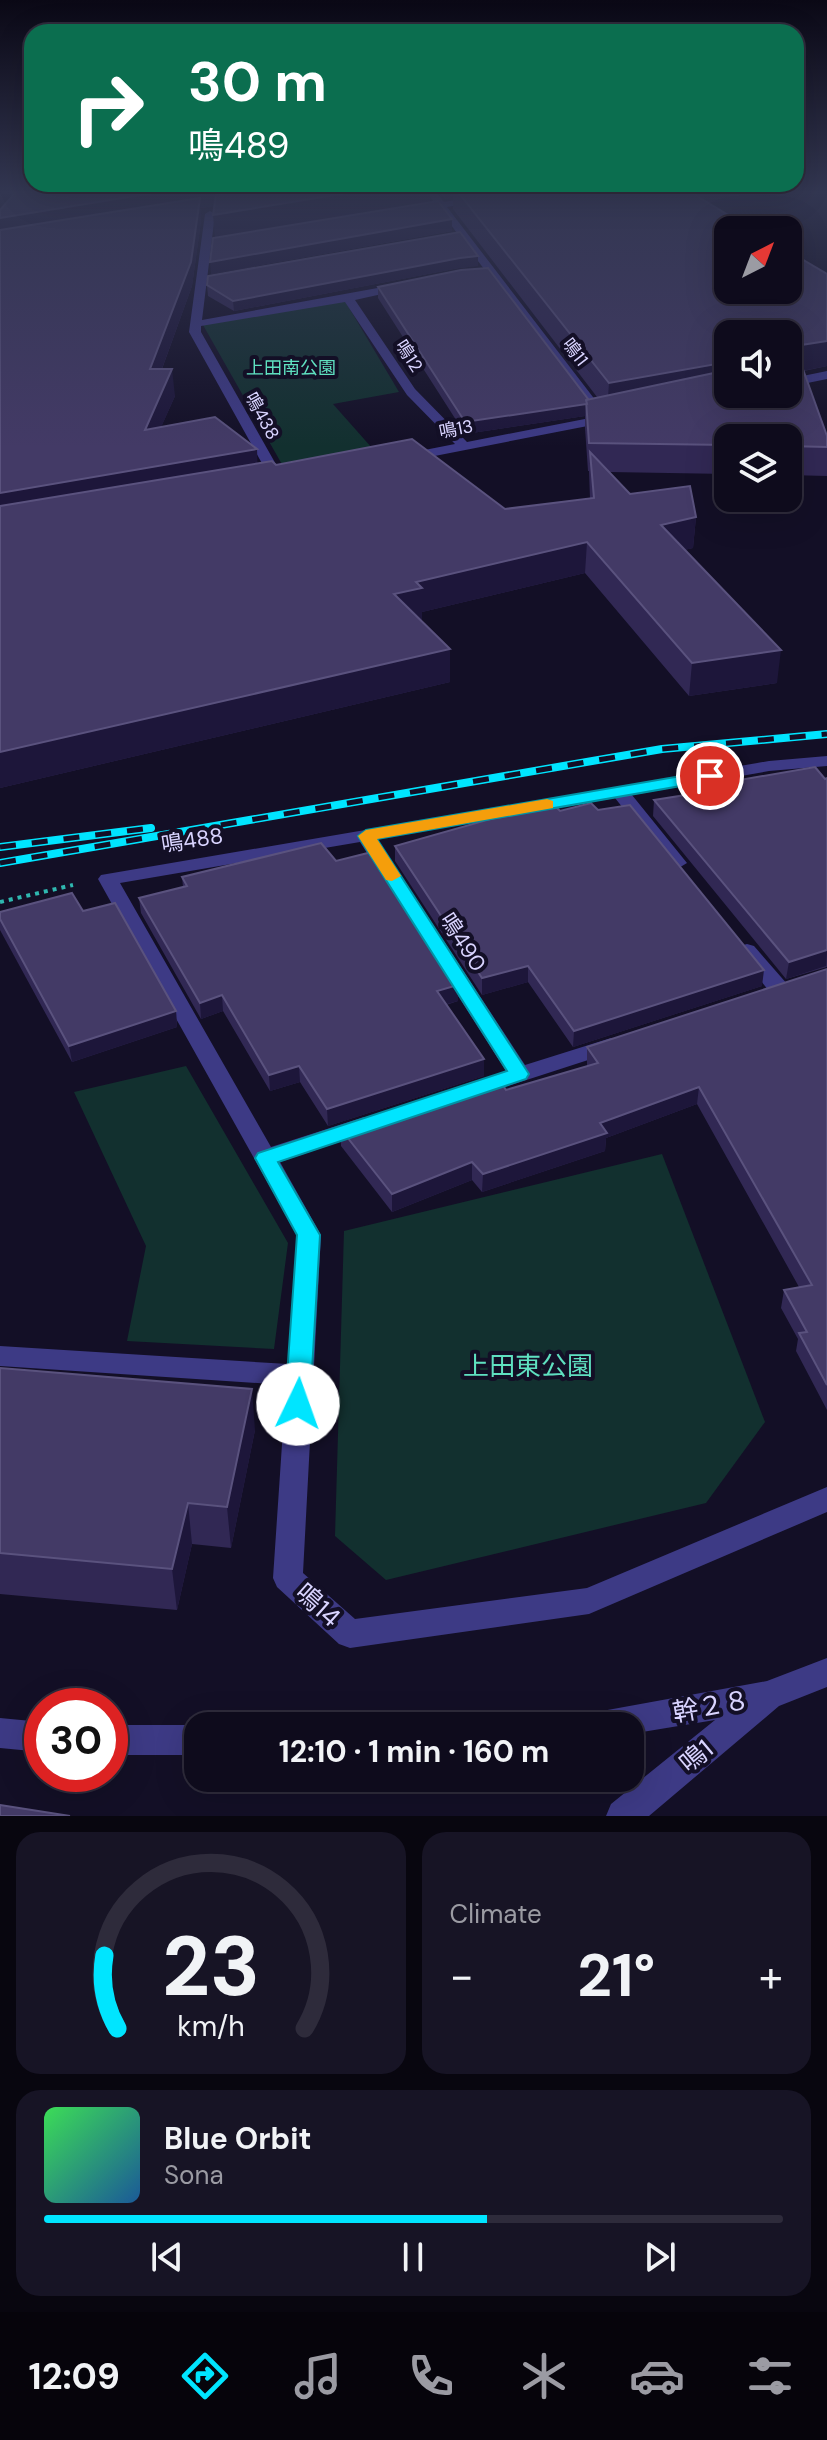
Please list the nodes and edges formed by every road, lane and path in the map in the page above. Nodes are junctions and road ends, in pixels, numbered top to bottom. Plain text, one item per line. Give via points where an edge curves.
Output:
1 (202, 277) edge
2 (496, 277) edge
3 (217, 279) edge
4 (201, 282) junction
5 (418, 283) edge
6 (348, 298) junction
7 (196, 324) junction
8 (827, 375) edge
9 (802, 380) edge
10 (631, 413) edge
11 (603, 419) junction
12 (464, 446) junction
13 (387, 461) edge
14 (294, 479) edge
15 (279, 482) junction
16 (263, 485) edge
17 (827, 761) edge
18 (620, 792) junction
19 (366, 836) junction
20 (108, 879) junction
21 (690, 879) edge
22 (0, 902) edge
23 (730, 928) edge
24 (804, 983) edge
25 (780, 990) junction
26 (751, 1000) edge
27 (635, 1037) edge
28 (519, 1074) junction
29 (459, 1094) edge
30 (385, 1119) edge
31 (265, 1158) junction
32 (0, 1356) edge
33 (299, 1375) junction
34 (827, 1499) edge
35 (827, 1672) edge
36 (768, 1696) junction
37 (644, 1717) edge
38 (0, 1733) edge
39 (24, 1735) edge
40 (128, 1740) edge
41 (184, 1740) edge
42 (623, 1816) edge

1 - 4 street
2 - 11 street, 鳴11
3 - 4 street
4 - 7 street
5 - 6 street
6 - 7 street
6 - 12 street, 鳴12 via 411,392
7 - 15 street, 鳴438 via 195,332
8 - 9 street
10 - 11 street, 鳴13
11 - 12 street, 鳴13
12 - 13 street, 鳴13
14 - 15 street
15 - 16 street
17 - 18 street, 鳴488
18 - 19 street, 鳴488
18 - 21 street
19 - 20 street, 鳴488
19 - 28 street, 鳴490
20 - 22 path
20 - 31 street
23 - 25 street
24 - 25 street
25 - 26 street
27 - 28 street
28 - 29 street
30 - 31 street
31 - 33 street via 309,1235
32 - 33 street
33 - 34 street, 鳴14 via 288,1578 350,1634 589,1601
35 - 36 street, 幹２８
36 - 37 street, 幹２８
36 - 42 street, 鳴1
38 - 39 street
40 - 41 street

